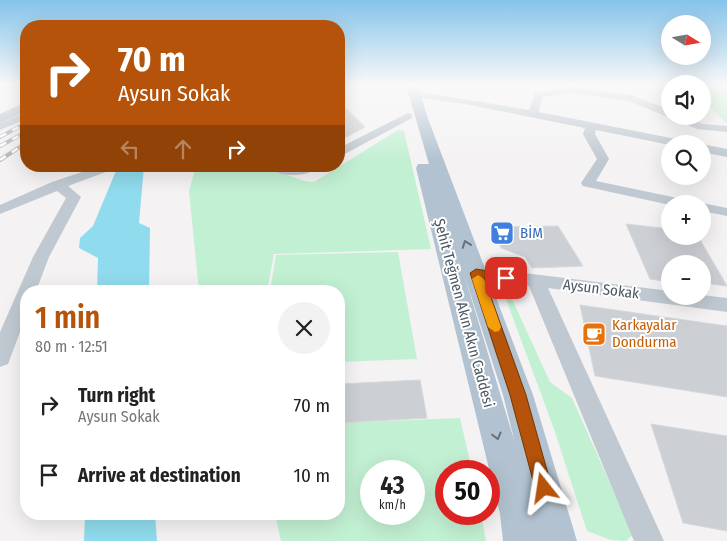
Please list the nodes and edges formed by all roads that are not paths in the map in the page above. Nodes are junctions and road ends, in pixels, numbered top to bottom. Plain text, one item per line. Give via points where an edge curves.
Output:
1 (18, 110) edge
2 (391, 110) edge
3 (413, 110) edge
4 (417, 110) edge
5 (513, 110) edge
6 (534, 110) edge
7 (533, 114) junction
8 (20, 118) edge
9 (0, 119) edge
10 (592, 125) junction
11 (696, 125) edge
12 (0, 127) edge
13 (727, 129) edge
14 (661, 140) edge
15 (345, 148) edge
16 (711, 150) edge
17 (727, 153) edge
18 (93, 172) edge
19 (57, 186) junction
20 (661, 198) edge
21 (711, 209) edge
22 (0, 210) edge
23 (727, 212) edge
24 (476, 273) junction
25 (536, 281) junction
26 (29, 285) edge
27 (727, 304) edge
28 (20, 307) edge
29 (0, 358) edge
30 (522, 541) edge
31 (558, 541) edge
32 (649, 541) edge

1 - 9 main road
2 - 15 street
3 -> 30 main road, Şehit Teğmen Akın Akın Caddesi via 518,514
24 -> 4 main road, Şehit Teğmen Akın Akın Caddesi
5 - 7 street
6 - 7 street
7 - 10 street
8 - 12 street
10 - 14 street
10 - 20 street via 589,134 604,159 588,183
11 - 13 street
16 - 17 street
18 - 19 street
19 - 22 street
19 - 26 street via 74,197
21 - 23 street
24 - 25 street, Aysun Sokak
24 - 31 main road, Şehit Teğmen Akın Akın Caddesi via 518,395
25 - 27 street, Aysun Sokak
25 - 32 street
28 - 29 street

